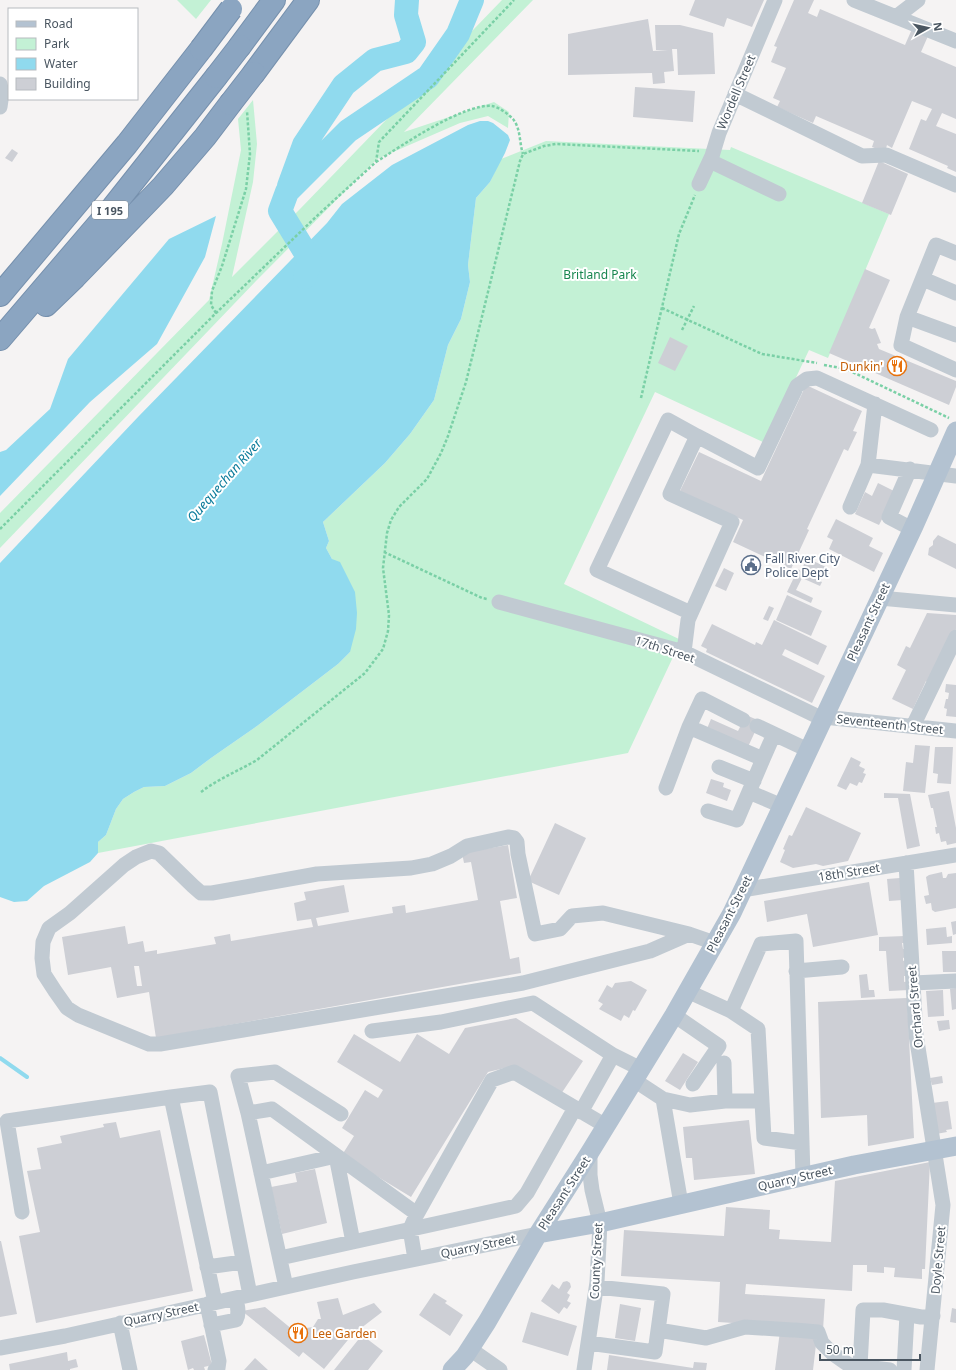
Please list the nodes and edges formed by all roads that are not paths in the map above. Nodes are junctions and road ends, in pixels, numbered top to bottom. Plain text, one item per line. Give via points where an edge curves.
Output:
1 (274, 0) edge
2 (308, 0) edge
3 (775, 0) edge
4 (854, 0) edge
5 (918, 0) edge
6 (235, 3) edge
7 (896, 16) junction
8 (956, 41) edge
9 (0, 84) edge
10 (735, 94) junction
11 (0, 106) edge
12 (712, 156) junction
13 (699, 184) road end
14 (956, 185) edge
15 (779, 194) dead end
16 (956, 253) edge
17 (922, 279) junction
18 (956, 293) edge
19 (0, 295) edge
20 (907, 317) junction
21 (956, 335) edge
22 (0, 339) edge
23 (0, 348) edge
24 (956, 370) edge
25 (875, 404) junction
26 (931, 430) dead end
27 (956, 431) edge
28 (697, 436) junction
29 (868, 465) junction
30 (910, 469) junction
31 (937, 474) junction
32 (956, 476) edge
33 (850, 507) dead end
34 (912, 529) junction
35 (880, 598) junction
36 (499, 602) road end
37 (956, 605) edge
38 (691, 614) junction
39 (956, 637) edge
40 (684, 652) junction
41 (823, 718) junction
42 (913, 726) junction
43 (689, 727) junction
44 (956, 731) edge
45 (774, 734) junction
46 (808, 750) junction
47 (763, 759) junction
48 (719, 767) dead end
49 (751, 786) junction
50 (666, 788) dead end
51 (782, 806) junction
52 (708, 811) dead end
53 (956, 855) edge
54 (906, 863) junction
55 (742, 890) junction
56 (689, 934) junction
57 (715, 943) junction
58 (842, 967) dead end
59 (796, 971) junction
60 (956, 981) edge
61 (913, 983) junction
62 (687, 991) junction
63 (731, 1011) junction
64 (674, 1015) junction
65 (372, 1031) dead end
66 (612, 1055) junction
67 (724, 1063) dead end
68 (638, 1074) junction
69 (693, 1084) dead end
70 (171, 1097) junction
71 (663, 1099) junction
72 (725, 1101) junction
73 (762, 1101) junction
74 (578, 1110) junction
75 (248, 1114) junction
76 (341, 1114) dead end
77 (606, 1126) junction
78 (802, 1143) junction
79 (956, 1146) edge
80 (935, 1150) junction
81 (590, 1152) junction
82 (336, 1156) junction
83 (261, 1173) junction
84 (803, 1176) junction
85 (681, 1204) junction
86 (22, 1212) dead end
87 (417, 1214) junction
88 (600, 1223) junction
89 (410, 1229) junction
90 (538, 1234) junction
91 (353, 1242) junction
92 (280, 1258) junction
93 (415, 1259) junction
94 (243, 1262) junction
95 (207, 1267) junction
96 (286, 1287) junction
97 (597, 1287) junction
98 (243, 1296) junction
99 (211, 1303) junction
100 (907, 1315) junction
101 (933, 1316) junction
102 (120, 1323) junction
103 (211, 1324) junction
104 (658, 1330) junction
105 (588, 1343) junction
106 (0, 1348) edge
107 (470, 1349) junction
108 (860, 1366) junction
109 (130, 1370) edge
110 (216, 1370) edge
111 (452, 1370) edge
112 (500, 1370) edge
113 (584, 1370) edge
114 (890, 1370) edge
115 (904, 1370) edge
116 (927, 1370) edge

1 - 22 highway, I 195, bridge via 216,78 113,207
2 - 23 highway, bridge via 205,137 163,186 75,277
3 - 10 street, Wordell Street
4 - 7 street
5 - 7 street
6 - 19 highway, I 195, bridge via 118,154
7 - 8 street
9 - 11 street
10 - 12 street, Wordell Street
10 - 14 street via 862,156 886,155
12 - 13 street, Wordell Street
12 - 15 street
16 - 17 street via 936,245
17 - 18 street
17 - 20 street
20 - 21 street
20 - 24 street via 900,345
25 - 26 street
25 - 28 street via 817,378 807,379 797,386 758,468
25 - 29 street
27 - 31 main road, Pleasant Street
28 - 38 street via 670,494 732,522
28 - 38 street via 668,420 597,570
29 - 30 street
29 - 33 street
30 - 31 street
30 - 34 street via 889,517
31 - 32 street
31 - 34 main road, Pleasant Street
34 - 35 main road, Pleasant Street
35 - 37 street
35 - 41 main road, Pleasant Street
36 - 40 street, 17th Street
38 - 40 street
39 - 42 street
40 - 41 street, 17th Street
41 - 42 street, Seventeenth Street
41 - 46 main road, Pleasant Street
42 - 44 street, Seventeenth Street
43 - 45 street via 702,699
43 - 47 street
43 - 50 street
45 - 46 street
45 - 47 street
46 - 51 main road, Pleasant Street
47 - 49 street
48 - 49 street
49 - 51 street
49 - 52 street via 737,820
51 - 55 main road, Pleasant Street
53 - 54 street, 18th Street
54 - 55 street, 18th Street
54 - 61 street, Orchard Street
55 - 57 main road, Pleasant Street
56 - 56 street via 603,913 572,916 560,929 535,934 517,842 514,838 508,837 467,846 432,864 411,868 317,874 212,893 202,893 159,854 150,851 124,865 70,913 49,928 43,942 42,958 44,974 67,1008 149,1044 160,1044 523,983 650,951
56 - 57 street
57 - 62 main road, Pleasant Street
58 - 59 street
59 - 63 street via 796,941 761,944
59 - 78 street
60 - 61 street
61 - 80 street, Orchard Street via 916,1034
62 - 63 street
62 - 64 main road, Pleasant Street
63 - 73 street via 758,1029
64 - 68 main road, Pleasant Street
64 - 69 street via 719,1046
65 - 66 street via 441,1022 533,1003
66 - 68 street
66 - 74 street
67 - 72 street
68 - 71 street
68 - 77 main road, Pleasant Street
70 - 86 street via 6,1121
70 - 94 street via 210,1092
70 - 95 street
71 - 72 street via 690,1105
71 - 85 street
72 - 73 street
73 - 78 street via 764,1138
74 - 77 street
74 - 87 street via 514,1072 492,1080
74 - 89 street via 527,1193 516,1206
75 - 76 street via 238,1076 275,1072
75 - 82 street via 272,1109
75 - 83 street
77 - 81 main road, Pleasant Street
78 - 84 street
79 - 80 main road, Quarry Street
80 - 84 main road, Quarry Street
80 - 101 street, Doyle Street via 943,1205
81 - 88 street, County Street via 592,1190
81 - 90 main road, Pleasant Street
82 - 83 street
82 - 87 street
82 - 91 street
83 - 92 street
84 - 85 main road, Quarry Street
85 - 88 main road, Quarry Street
87 - 89 street
88 - 90 main road, Quarry Street
88 - 97 street, County Street
89 - 91 street
89 - 93 street
90 - 93 street, Quarry Street
90 - 107 main road, Pleasant Street
91 - 92 street
92 - 96 street
93 - 96 street, Quarry Street
94 - 95 street
94 - 98 street
95 - 99 street
96 - 98 street, Quarry Street
97 - 104 street via 663,1294
97 - 105 street, County Street
98 - 99 street, Quarry Street
98 - 103 street via 236,1320
99 - 102 street, Quarry Street
99 - 103 street
100 - 101 street
100 - 108 street via 883,1310 864,1310
100 - 115 street
101 - 116 street, Doyle Street
102 - 106 street, Quarry Street
102 - 109 street
103 - 110 street via 219,1361
104 - 105 street via 655,1352
104 - 108 street via 706,1338 745,1327 818,1332 822,1344 832,1353 849,1365
105 - 113 street, County Street
107 - 111 main road, Pleasant Street
107 - 112 street
108 - 114 street

